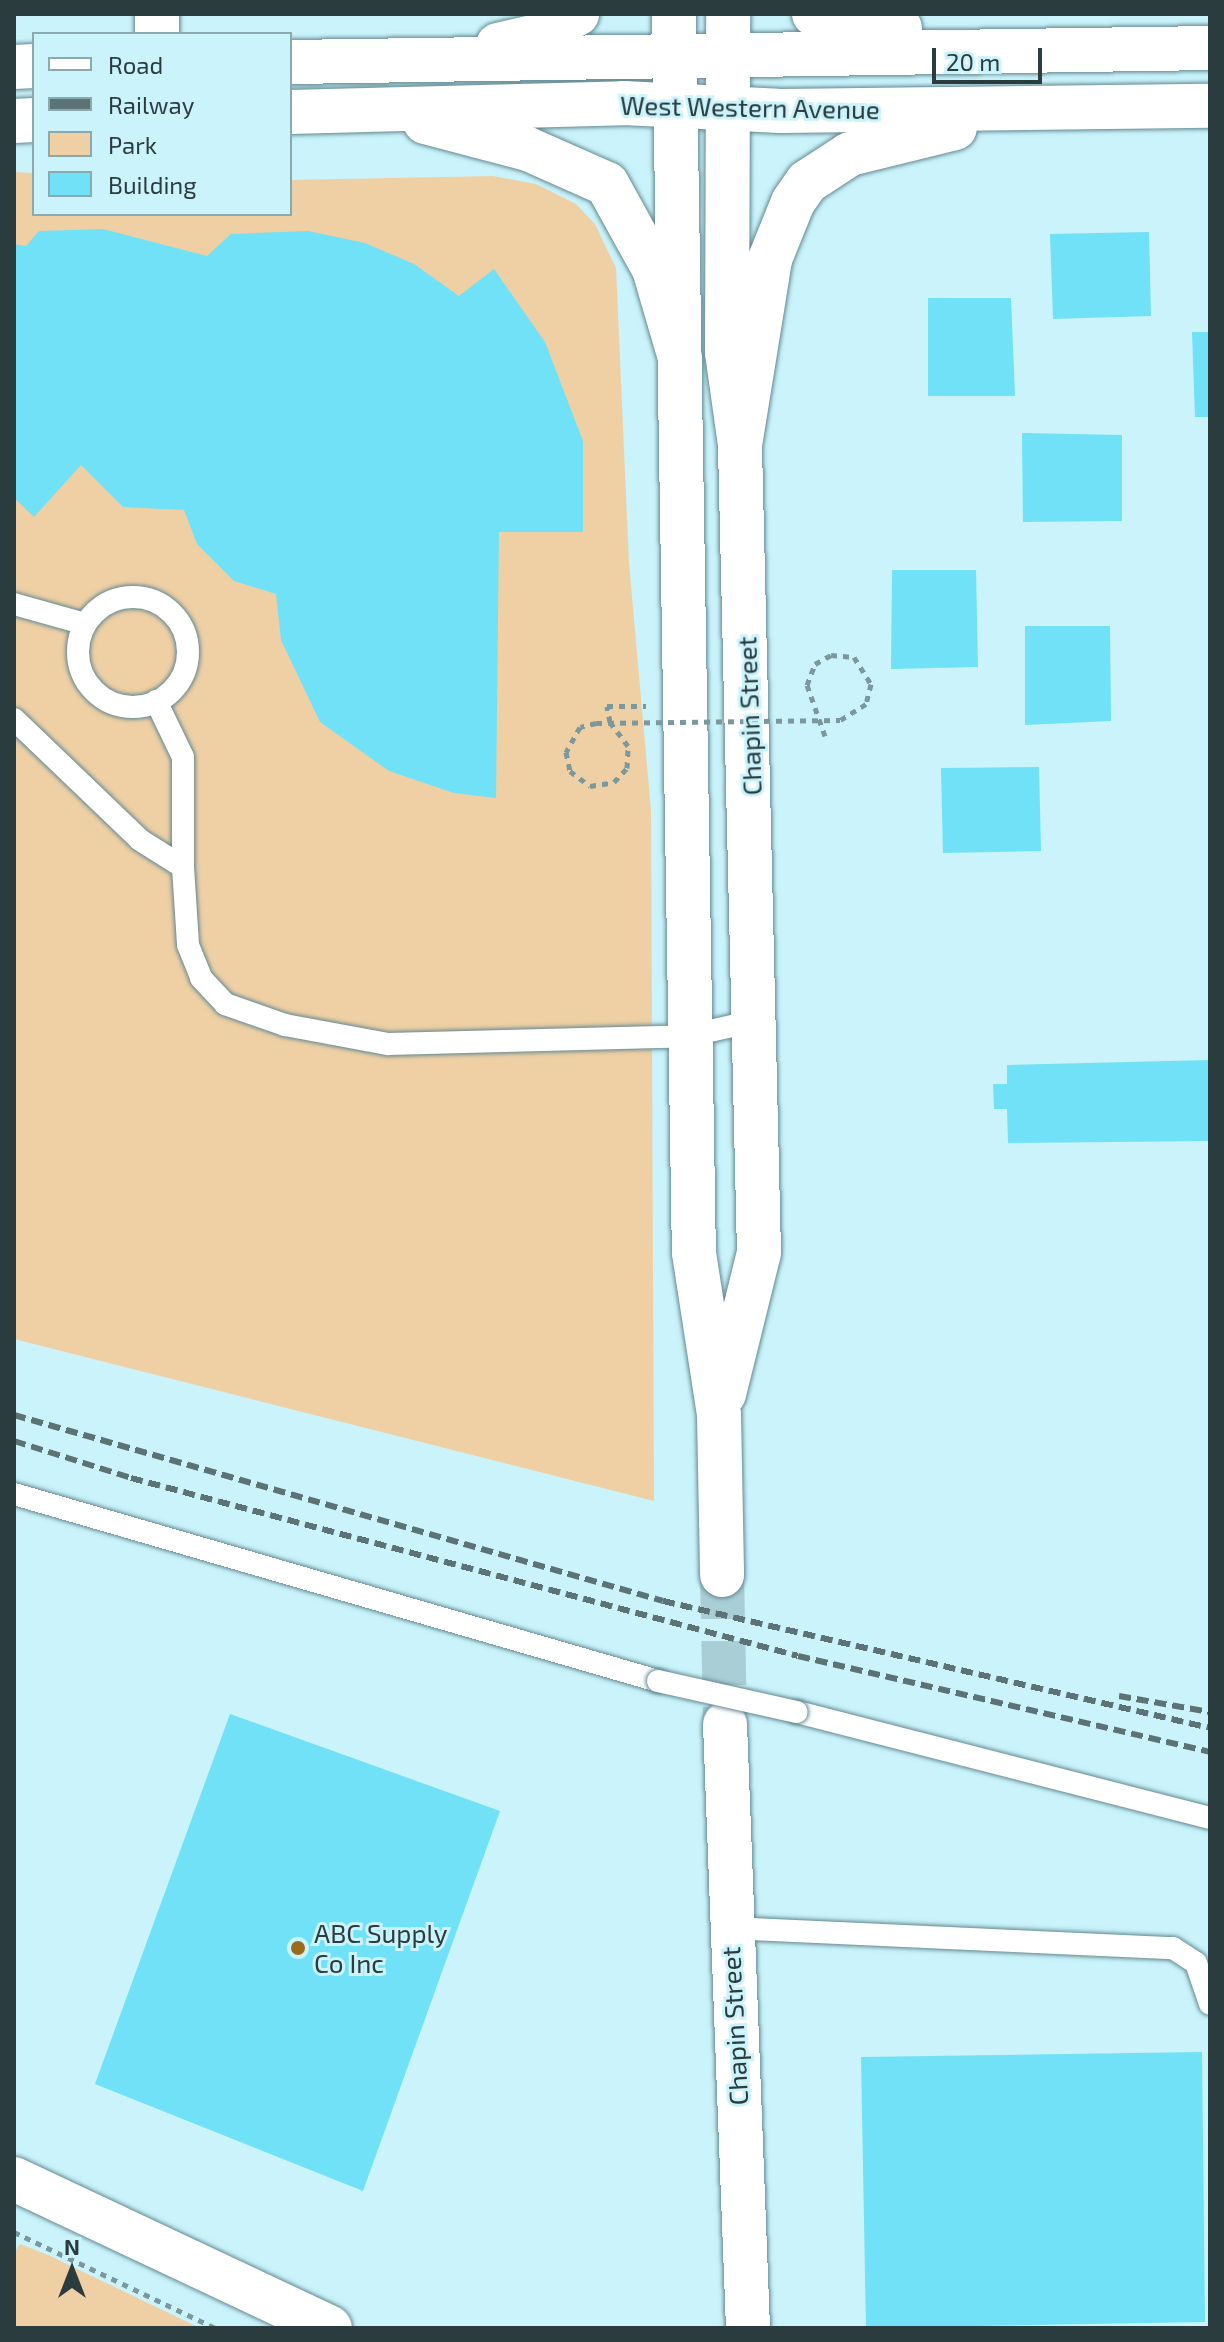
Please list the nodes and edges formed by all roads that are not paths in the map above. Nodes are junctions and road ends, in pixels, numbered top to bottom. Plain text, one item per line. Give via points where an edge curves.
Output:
1 (577, 14) edge
2 (814, 14) edge
3 (675, 35) edge
4 (727, 35) edge
5 (1210, 48) edge
6 (1087, 51) junction
7 (430, 60) junction
8 (292, 62) edge
9 (675, 104) junction
10 (1210, 106) edge
11 (372, 109) junction
12 (1054, 109) junction
13 (726, 110) junction
14 (292, 112) edge
15 (680, 358) junction
16 (740, 445) junction
17 (14, 604) edge
18 (85, 624) junction
19 (156, 701) junction
20 (14, 719) edge
21 (183, 867) junction
22 (758, 1020) junction
23 (688, 1036) junction
24 (719, 1415) junction
25 (14, 1494) edge
26 (722, 1575) tunnel mouth
27 (725, 1724) tunnel mouth
28 (1210, 1818) edge
29 (729, 1928) junction
30 (1210, 2004) edge
31 (14, 2179) edge
32 (330, 2328) edge
33 (748, 2328) edge

1 - 7 main road via 534,37
2 - 6 main road via 847,25 1029,33
3 - 4 main road, West Western Avenue
3 - 7 main road, West Western Avenue
3 - 9 main road, Chapin Street
4 - 6 main road, West Western Avenue
4 - 13 main road, Chapin Street
5 - 6 main road, West Western Avenue
7 - 8 main road, West Western Avenue
9 - 11 main road, West Western Avenue
9 - 13 main road, West Western Avenue
9 - 15 main road, Chapin Street
10 - 12 main road, West Western Avenue
11 - 14 main road, West Western Avenue
11 - 15 main road via 528,149 607,184 654,269
12 - 13 main road, West Western Avenue
12 - 16 main road via 850,154 807,182 770,259
13 - 16 main road, Chapin Street via 727,353
15 - 23 main road, Chapin Street
16 - 22 main road, Chapin Street
17 - 18 lane
18 - 19 lane via 78,657 92,688 122,705
18 - 19 lane via 97,609 131,596 150,599 179,622 187,658 182,676
19 - 21 lane via 183,757
20 - 21 lane via 140,840
21 - 23 lane via 188,945 201,978 225,1004 285,1025 388,1044
22 - 23 lane
22 - 24 main road, Chapin Street via 759,1253
23 - 24 main road, Chapin Street via 694,1253
24 - 26 main road, Chapin Street
25 - 28 lane, bridge via 658,1681
27 - 29 main road, Chapin Street
29 - 30 lane via 1173,1948 1196,1963
29 - 33 main road, Chapin Street
31 - 32 main road

